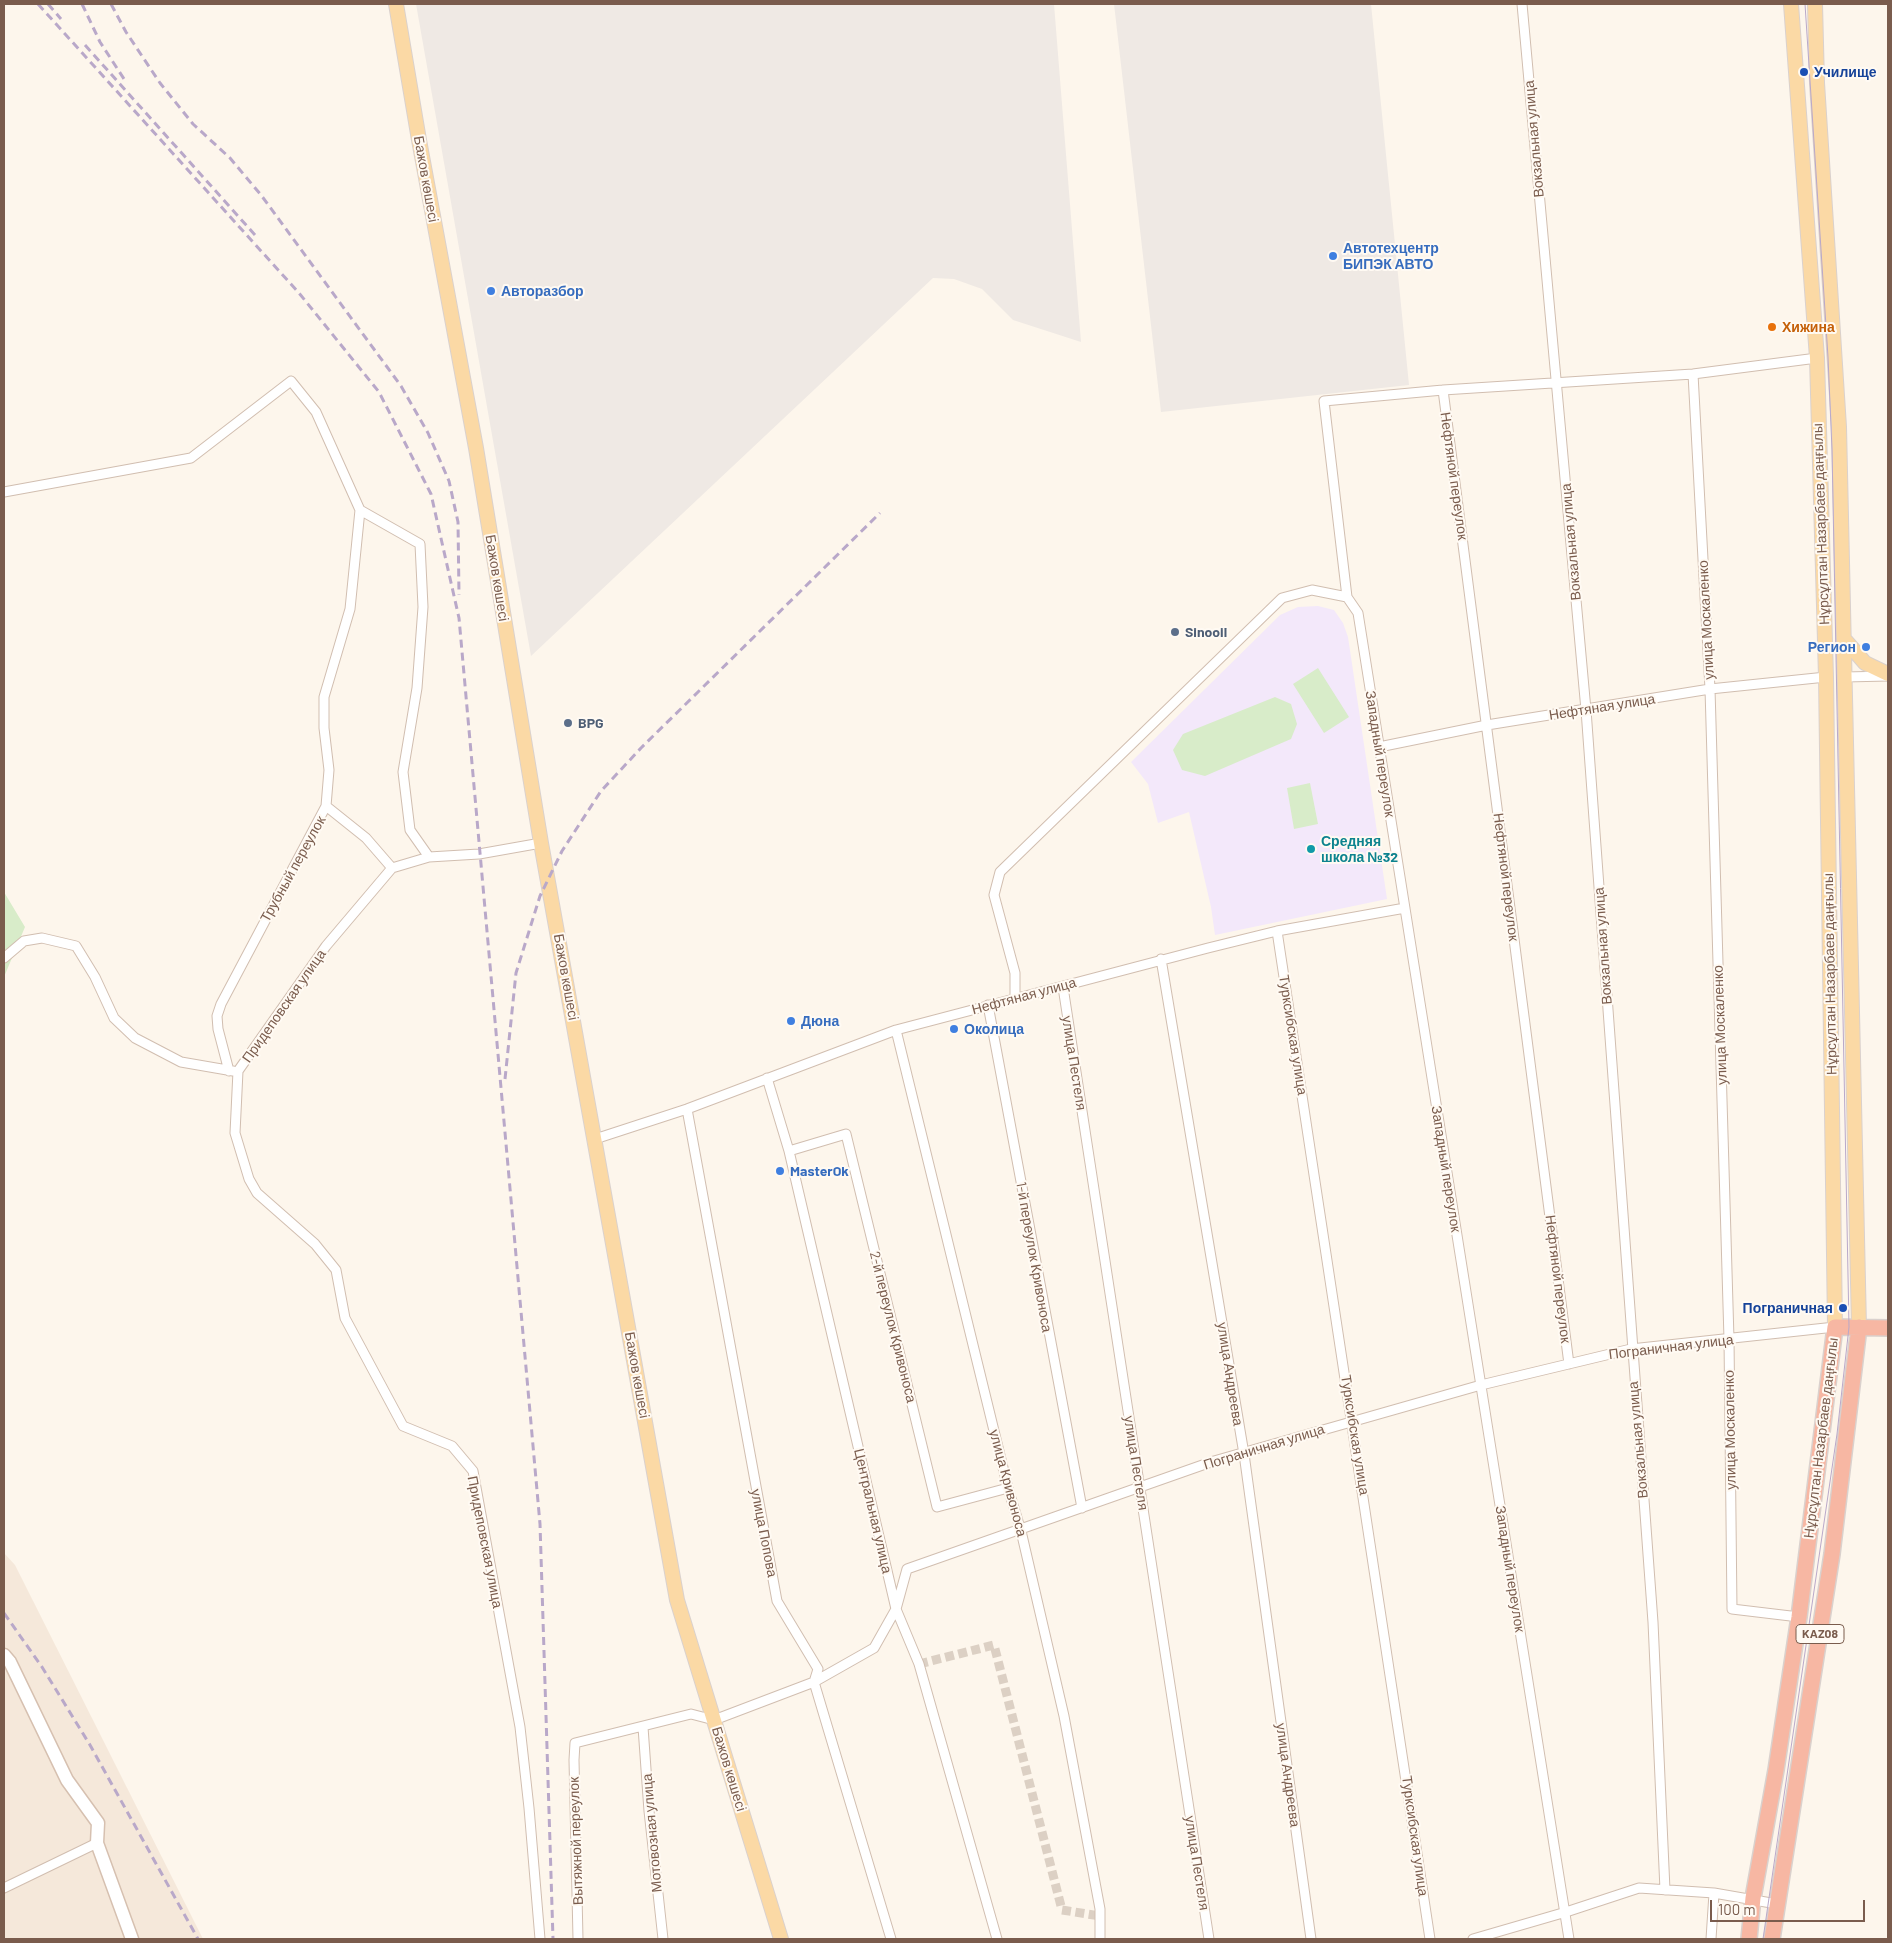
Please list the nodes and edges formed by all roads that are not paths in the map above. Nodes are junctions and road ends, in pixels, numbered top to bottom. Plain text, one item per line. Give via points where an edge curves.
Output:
1 (396, 4) edge
2 (1522, 4) edge
3 (1791, 4) edge
4 (1815, 4) edge
5 (1817, 82) junction
6 (1796, 84) junction
7 (1817, 358) junction
8 (1693, 374) junction
9 (1557, 384) junction
10 (1443, 390) junction
11 (4, 492) edge
12 (360, 510) junction
13 (1347, 597) junction
14 (1845, 640) junction
15 (1888, 675) edge
16 (1826, 677) junction
17 (1845, 677) junction
18 (1710, 689) junction
19 (1586, 710) junction
20 (1487, 725) junction
21 (1379, 747) junction
22 (326, 806) junction
23 (541, 843) junction
24 (429, 857) junction
25 (392, 868) junction
26 (1405, 908) junction
27 (1277, 931) junction
28 (4, 958) edge
29 (1161, 959) junction
30 (1063, 987) junction
31 (1015, 998) junction
32 (988, 1005) junction
33 (896, 1030) junction
34 (229, 1070) junction
35 (238, 1071) junction
36 (766, 1078) junction
37 (687, 1109) junction
38 (595, 1139) junction
39 (789, 1151) junction
40 (1835, 1327) junction
41 (1859, 1327) junction
42 (1888, 1328) edge
43 (1729, 1339) junction
44 (1631, 1349) junction
45 (1569, 1364) junction
46 (1481, 1385) junction
47 (1353, 1421) junction
48 (1244, 1454) junction
49 (1008, 1488) junction
50 (1141, 1489) junction
51 (1082, 1508) junction
52 (1021, 1530) junction
53 (896, 1609) junction
54 (1799, 1617) junction
55 (4, 1655) edge
56 (814, 1682) junction
57 (714, 1720) junction
58 (643, 1727) junction
59 (98, 1843) junction
60 (4, 1888) edge
61 (1665, 1890) junction
62 (1714, 1893) junction
63 (1753, 1898) junction
64 (1777, 1904) junction
65 (1566, 1912) junction
66 (132, 1939) edge
67 (540, 1939) edge
68 (578, 1939) edge
69 (663, 1939) edge
70 (780, 1939) edge
71 (891, 1939) edge
72 (997, 1939) edge
73 (1100, 1939) edge
74 (1209, 1939) edge
75 (1311, 1939) edge
76 (1430, 1939) edge
77 (1476, 1939) edge
78 (1569, 1939) edge
79 (1711, 1939) edge
80 (1749, 1939) edge
81 (1772, 1939) edge

1 - 23 main road, Бажов көшесі via 476,448
2 - 9 street, Вокзальная улица
3 - 6 main road, Нұрсұлтан Назарбаев даңғылы
4 - 5 main road, Нұрсұлтан Назарбаев даңғылы
5 - 6 main road
5 - 14 main road, Нұрсұлтан Назарбаев даңғылы via 1839,428
6 - 7 main road, Нұрсұлтан Назарбаев даңғылы
7 - 8 street
7 - 16 main road, Нұрсұлтан Назарбаев даңғылы
8 - 9 street
8 - 18 street, улица Москаленко
9 - 10 street
9 - 19 street, Вокзальная улица
10 - 13 street, Западный переулок via 1324,401
10 - 20 street, Нефтяной переулок
11 - 12 street via 192,458 291,381 316,412
12 - 22 street, Трубный переулок via 350,609 324,697 329,770
12 - 24 street via 420,544 423,607 417,688 403,772 410,830
13 - 21 street, Западный переулок via 1358,613
13 - 31 street via 1312,590 1282,598 1000,872 994,894 1015,973
14 - 15 main road via 1866,663
14 - 17 main road, Нұрсұлтан Назарбаев даңғылы
15 - 17 street
16 - 17 main road
16 - 18 street, Нефтяная улица
16 - 40 main road, Нұрсұлтан Назарбаев даңғылы
17 - 41 main road, Нұрсұлтан Назарбаев даңғылы
18 - 19 street, Нефтяная улица
18 - 43 street, улица Москаленко
19 - 20 street, Нефтяная улица
19 - 44 street, Вокзальная улица
20 - 21 street, Нефтяная улица
20 - 45 street, Нефтяной переулок
21 - 26 street, Западный переулок
22 - 25 street via 366,838
22 - 34 street, Трубный переулок via 221,1004 217,1016 218,1029
23 - 24 street via 479,854
23 - 38 main road, Бажов көшесі
24 - 25 street
25 - 35 street, Придеповская улица via 326,946
26 - 27 street, Нефтяная улица
26 - 46 street, Западный переулок
27 - 29 street, Нефтяная улица
27 - 47 street, Турксибская улица
28 - 34 street via 24,941 42,938 76,946 114,1018 134,1038 181,1062
29 - 30 street, Нефтяная улица
29 - 48 street, улица Андреева
30 - 31 street, Нефтяная улица
30 - 50 street, улица Пестеля
31 - 32 street, Нефтяная улица
32 - 33 street, Нефтяная улица
32 - 51 street, 1-й переулок Кривоноса
33 - 36 street, Нефтяная улица
33 - 49 street, улица Кривоноса
34 - 35 street
35 - 67 street, Придеповская улица via 235,1133 249,1179 257,1193 315,1244 336,1270 345,1318 403,1426 452,1446 473,1471 520,1727
36 - 37 street, Нефтяная улица
36 - 39 street, Центральная улица
37 - 38 street, Нефтяная улица
37 - 56 street, улица Попова via 777,1601 818,1669
38 - 57 main road, Бажов көшесі via 677,1600
39 - 49 street, 2-й переулок Кривоноса via 846,1134 937,1507
39 - 53 street, Центральная улица
40 - 41 highway, Пограничная улица
40 - 43 street, Пограничная улица
40 - 54 highway, Нұрсұлтан Назарбаев даңғылы
41 - 42 highway, Пограничная улица
41 - 64 highway, Нұрсұлтан Назарбаев даңғылы / KAZ08 via 1832,1554
43 - 44 street, Пограничная улица
43 - 54 street, улица Москаленко via 1732,1609
44 - 45 street, Пограничная улица
44 - 61 street, Вокзальная улица via 1653,1622
45 - 46 street, Пограничная улица
46 - 47 street, Пограничная улица
46 - 65 street, Западный переулок
47 - 48 street, Пограничная улица
47 - 76 street, Турксибская улица
48 - 50 street, Пограничная улица via 1214,1461
48 - 75 street, улица Андреева
49 - 52 street, улица Кривоноса
50 - 51 street, Пограничная улица
50 - 74 street, улица Пестеля
51 - 52 street, Пограничная улица
52 - 53 street, Пограничная улица via 907,1569
52 - 73 street, улица Кривоноса via 1065,1726 1100,1910
53 - 56 street, Пограничная улица via 874,1648
53 - 72 street, Центральная улица via 919,1664
54 - 63 highway, Нұрсұлтан Назарбаев даңғылы
55 - 59 street via 67,1780 98,1823
56 - 57 street, Пограничная улица
56 - 71 street, улица Попова
57 - 58 street via 691,1714
57 - 70 main road, Бажов көшесі
58 - 68 street, Вытяжной переулок via 575,1743
58 - 69 street, Мотовозная улица
59 - 60 street
59 - 66 street
61 - 62 street
61 - 65 street via 1639,1888
62 - 63 street
62 - 79 street
63 - 64 street
63 - 80 highway, Нұрсұлтан Назарбаев даңғылы
64 - 81 highway, Нұрсұлтан Назарбаев даңғылы / KAZ08
65 - 77 street
65 - 78 street, Западный переулок

